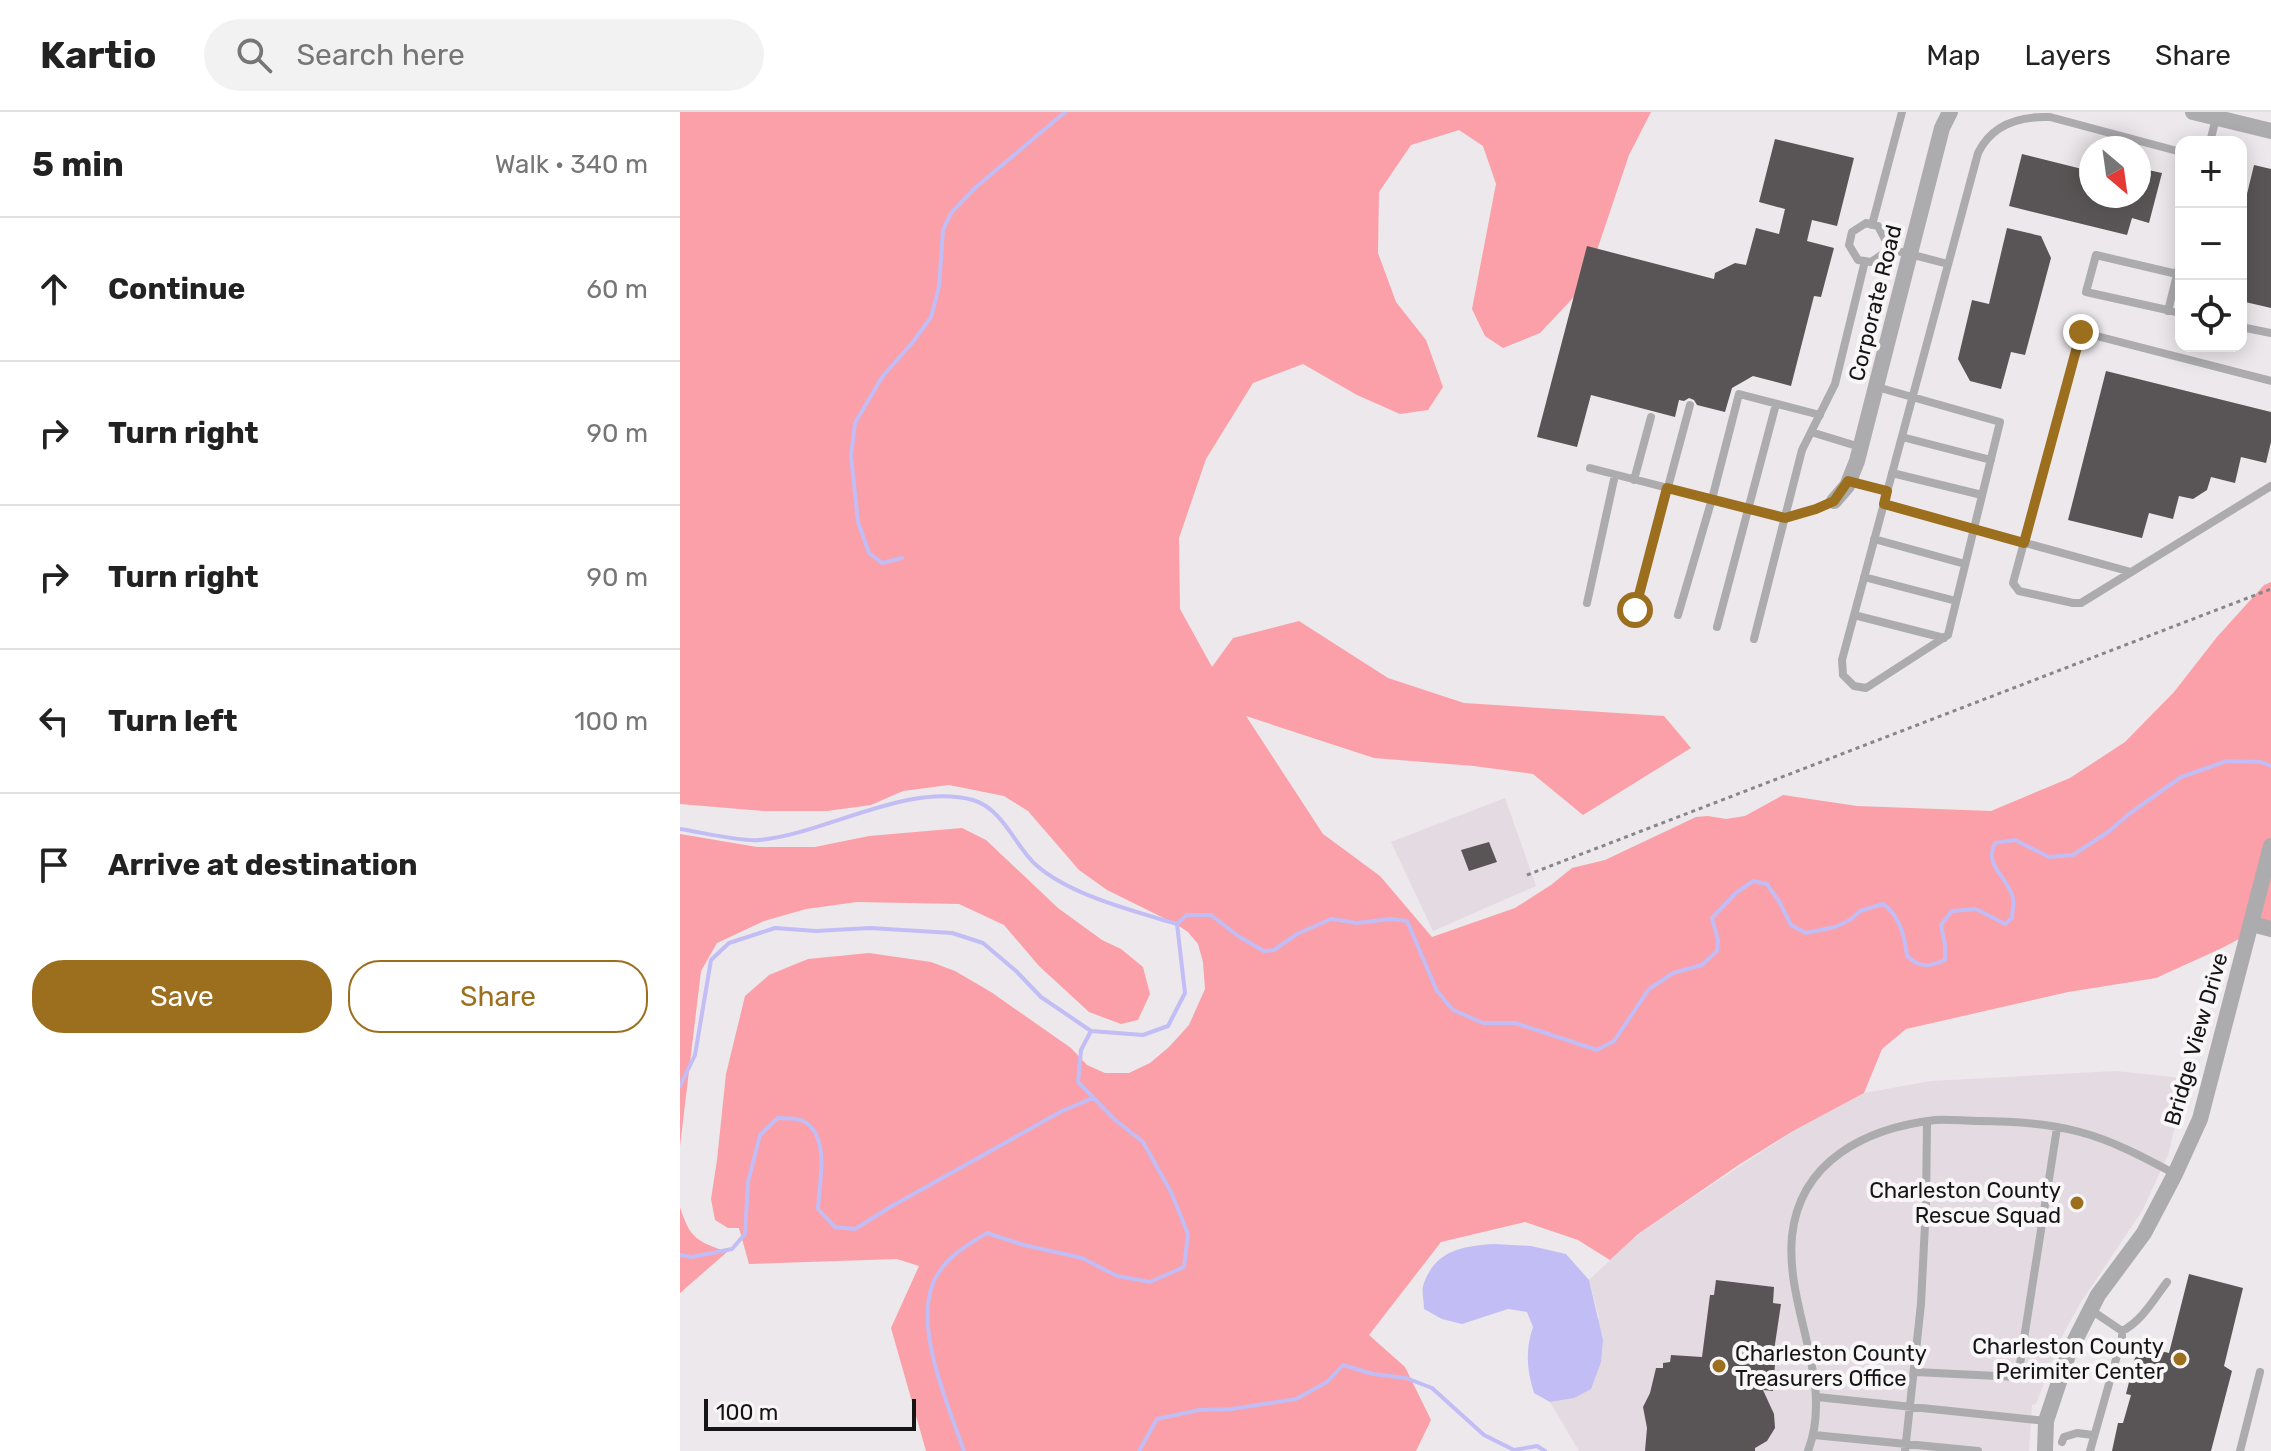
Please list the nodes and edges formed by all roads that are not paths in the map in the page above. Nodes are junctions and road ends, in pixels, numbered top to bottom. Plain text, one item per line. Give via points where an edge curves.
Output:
1 (1902, 112) edge
2 (1950, 112) edge
3 (2193, 112) edge
4 (2216, 118) junction
5 (2271, 131) edge
6 (2212, 136) edge
7 (2175, 150) edge
8 (1872, 225) junction
9 (1890, 249) junction
10 (1910, 255) junction
11 (1865, 261) junction
12 (1948, 264) junction
13 (2175, 274) edge
14 (2176, 280) edge
15 (2168, 311) junction
16 (2175, 312) edge
17 (2247, 328) edge
18 (2271, 333) edge
19 (2271, 381) edge
20 (1876, 387) junction
21 (1912, 398) junction
22 (1776, 404) junction
23 (1690, 405) dead end
24 (1820, 415) junction
25 (1651, 417) dead end
26 (1811, 432) junction
27 (1902, 437) junction
28 (1860, 447) junction
29 (1991, 460) junction
30 (1590, 468) dead end
31 (1892, 473) junction
32 (1615, 475) junction
33 (1634, 480) junction
34 (1848, 481) junction
35 (2271, 486) edge
36 (1667, 488) junction
37 (1887, 491) junction
38 (1982, 495) junction
39 (1712, 499) junction
40 (1834, 501) joint
41 (1884, 504) junction
42 (1749, 509) junction
43 (1785, 518) junction
44 (1974, 530) junction
45 (1874, 539) junction
46 (2024, 543) junction
47 (1965, 564) junction
48 (2131, 572) junction
49 (1864, 577) junction
50 (1956, 601) junction
51 (1587, 603) dead end
52 (1635, 610) dead end
53 (1678, 615) dead end
54 (1854, 615) junction
55 (1717, 627) dead end
56 (1944, 638) junction
57 (1754, 639) dead end
58 (2271, 846) edge
59 (2252, 924) junction
60 (2271, 929) edge
61 (1927, 1122) junction
62 (2057, 1128) junction
63 (2175, 1174) junction
64 (2167, 1282) dead end
65 (2091, 1310) junction
66 (2122, 1331) junction
67 (1915, 1372) junction
68 (2260, 1372) dead end
69 (1817, 1397) junction
70 (1911, 1407) junction
71 (2046, 1421) junction
72 (1814, 1435) junction
73 (2093, 1435) junction
74 (2055, 1446) edge
75 (1905, 1447) edge
76 (1808, 1451) edge
77 (1978, 1451) edge
78 (2090, 1451) edge
79 (2240, 1451) edge

1 - 8 lane
2 - 10 street, Corporate Road
3 - 4 street
4 - 5 street
4 - 6 lane
7 - 12 lane via 2050,117 2029,116 2007,124 1978,153
8 - 9 lane via 1878,226
8 - 11 lane via 1852,232 1849,245 1858,260
9 - 10 lane
9 - 11 lane
10 - 12 lane
10 - 20 street, Corporate Road
11 - 24 lane via 1835,384
12 - 21 lane
13 - 15 lane via 2096,255 2086,292
14 - 15 lane
15 - 16 lane
17 - 18 lane
19 - 46 lane via 2081,332
20 - 21 lane
20 - 28 street, Corporate Road
21 - 27 lane
21 - 29 lane via 2000,422
22 - 24 lane
22 - 39 lane via 1739,394
22 - 42 lane
23 - 36 lane
24 - 26 lane
25 - 33 lane
26 - 28 lane
26 - 43 lane
27 - 29 lane
27 - 31 lane
28 - 34 street, Corporate Road
29 - 38 lane
30 - 32 lane
31 - 37 lane
31 - 38 lane
32 - 33 lane
32 - 51 lane
33 - 36 lane
34 - 37 lane
34 - 40 street, Corporate Road
35 - 48 lane
36 - 39 lane
36 - 52 lane
37 - 41 lane
38 - 44 lane
39 - 42 lane
39 - 53 lane
40 - 43 lane
41 - 44 lane
41 - 45 lane
42 - 43 lane
42 - 55 lane
43 - 57 lane
44 - 46 lane
44 - 47 lane
45 - 47 lane
45 - 49 lane
46 - 48 lane
46 - 48 lane via 2013,583 2019,591 2081,603
47 - 50 lane
49 - 50 lane
49 - 54 lane
50 - 56 lane
54 - 56 lane
54 - 56 lane via 1842,660 1843,675 1854,686 1866,688
58 - 59 street, Bridge View Drive
59 - 60 street
59 - 63 street, Bridge View Drive via 2200,1119
61 - 62 lane via 2025,1121
61 - 67 lane
61 - 69 lane via 1852,1144 1813,1178 1800,1203 1791,1263
62 - 63 lane via 2124,1148
62 - 67 lane via 2018,1377
63 - 65 street, Bridge View Drive via 2144,1233
64 - 66 lane via 2139,1319
65 - 66 lane
65 - 71 street, Bridge View Drive via 2069,1352
66 - 73 lane
67 - 70 lane
68 - 79 lane
69 - 70 lane
69 - 72 lane
70 - 71 lane
70 - 75 lane
71 - 74 street, Bridge View Drive
72 - 75 lane
72 - 76 lane
73 - 74 lane via 2071,1434
73 - 78 lane
75 - 77 lane

